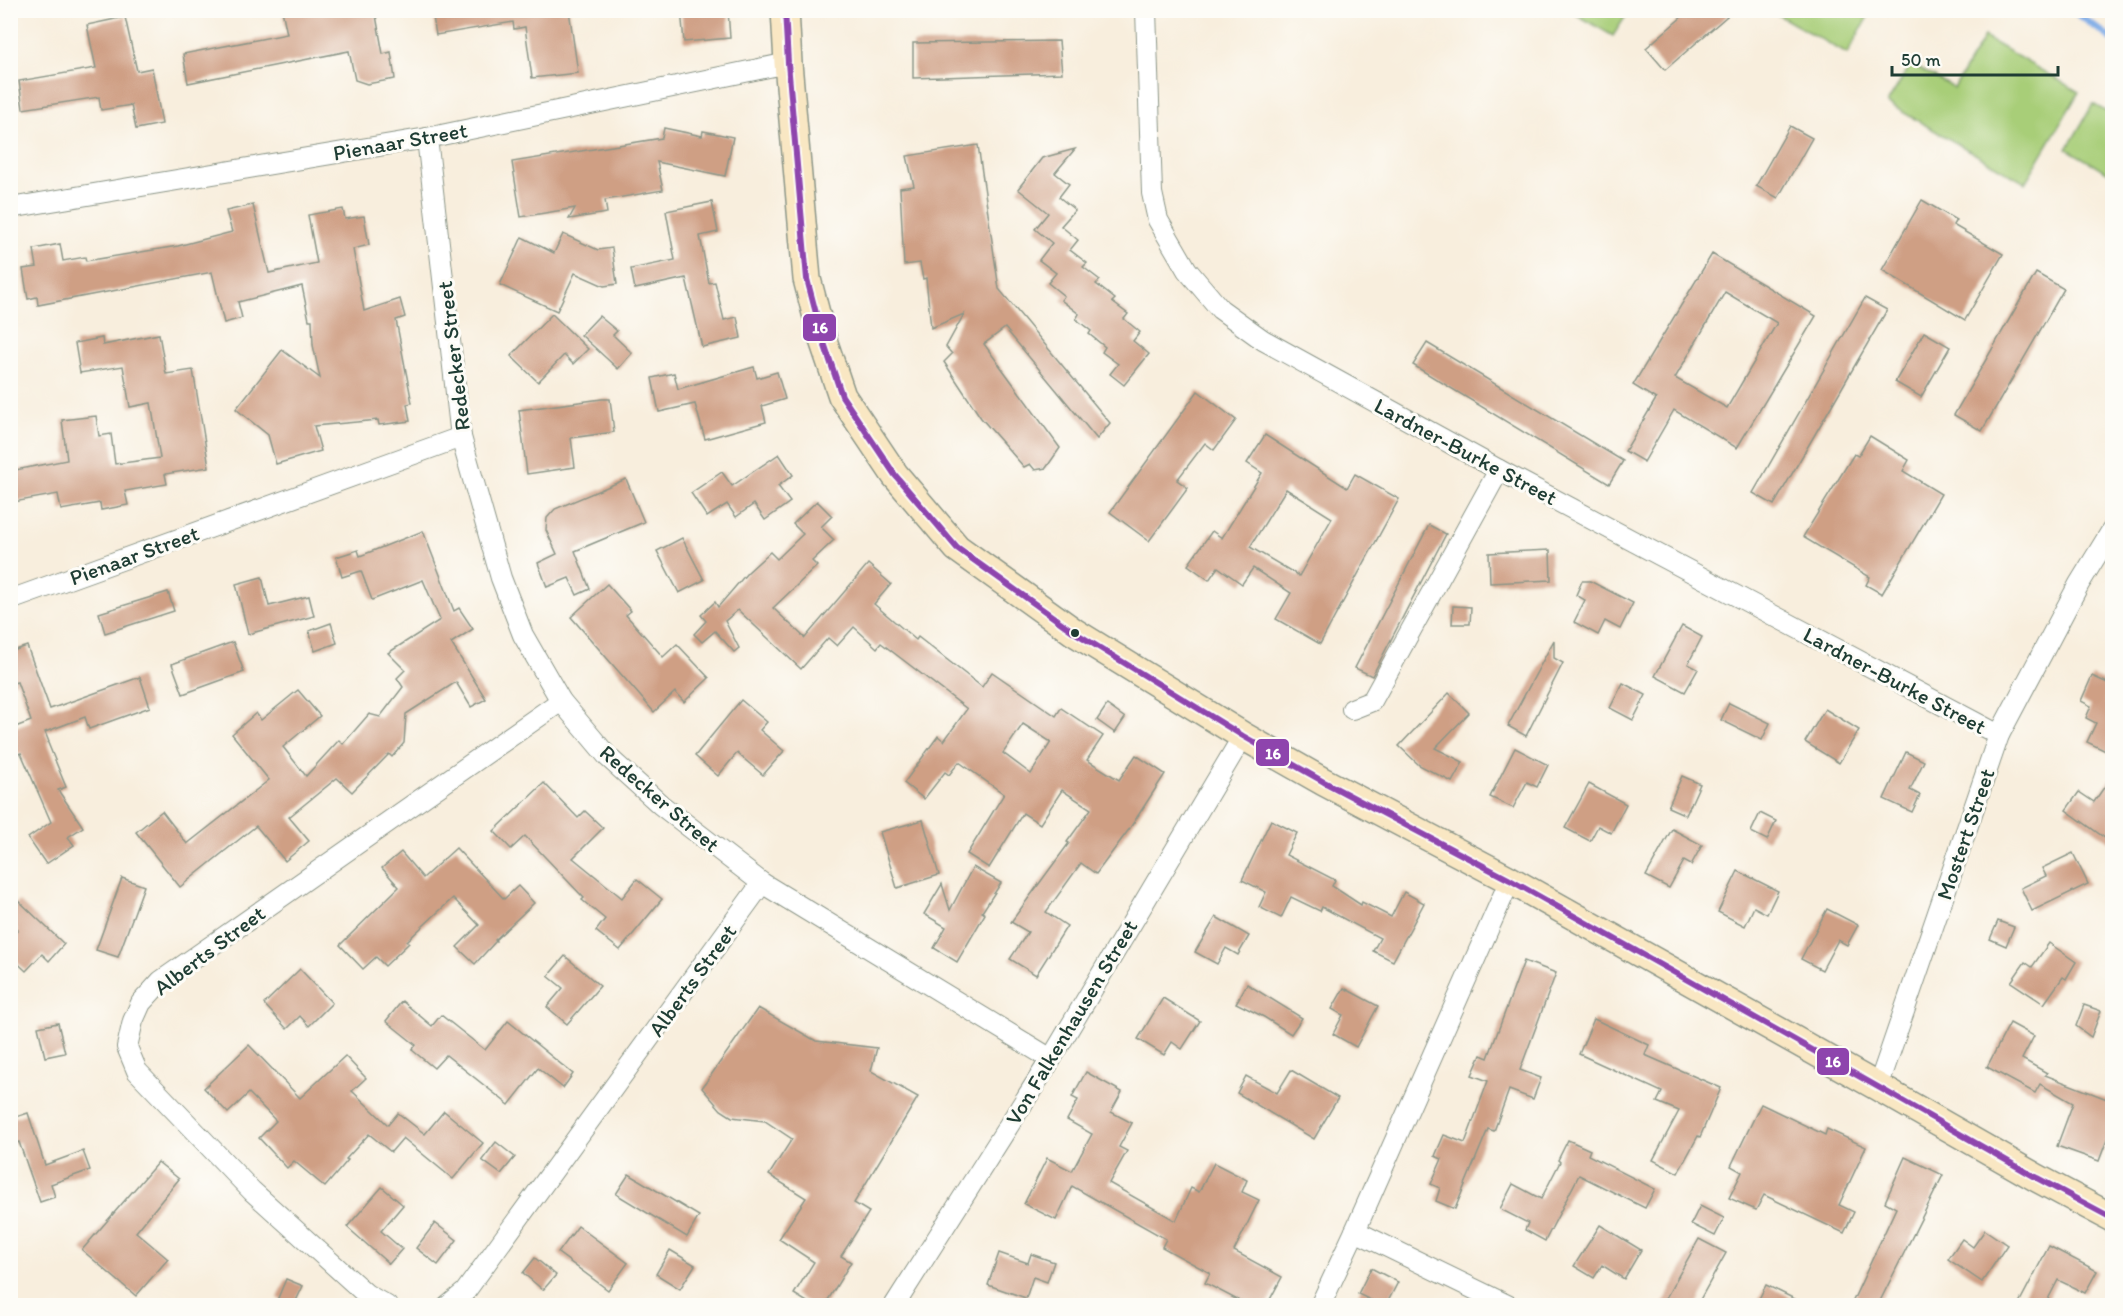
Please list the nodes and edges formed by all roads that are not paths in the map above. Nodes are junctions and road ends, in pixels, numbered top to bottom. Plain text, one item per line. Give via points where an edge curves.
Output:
1 (785, 10) edge
2 (1146, 10) edge
3 (788, 63) junction
4 (427, 138) junction
5 (10, 208) edge
6 (461, 437) junction
7 (1499, 470) junction
8 (2112, 530) edge
9 (10, 600) edge
10 (561, 700) junction
11 (1352, 709) dead end
12 (1999, 735) junction
13 (1243, 736) junction
14 (1510, 880) junction
15 (762, 883) junction
16 (1051, 1059) junction
17 (1878, 1087) junction
18 (2112, 1218) edge
19 (1355, 1231) junction
20 (387, 1305) edge
21 (448, 1305) edge
22 (894, 1305) edge
23 (1320, 1305) edge
24 (1509, 1305) edge

1 - 3 street
2 - 7 street, Lardner-Burke Street via 1152,193 1158,220 1187,270 1220,309 1263,340
3 - 4 street, Pienaar Street
3 - 13 street via 807,279 842,396 895,475 957,548 1074,632
4 - 5 street, Pienaar Street
4 - 6 street, Redecker Street
6 - 9 street, Pienaar Street
6 - 10 street, Redecker Street via 501,578 522,635
7 - 11 street via 1372,700
7 - 12 street, Lardner-Burke Street
8 - 12 street, Mostert Street
10 - 15 street, Redecker Street via 608,758
10 - 20 street, Alberts Street via 161,981 141,1003 133,1021 127,1047 137,1071 252,1191 366,1294
12 - 17 street, Mostert Street
13 - 14 street
13 - 16 street, Von Falkenhausen Street
14 - 17 street
14 - 19 street
15 - 16 street, Redecker Street
15 - 21 street, Alberts Street via 465,1292
16 - 22 street, Von Falkenhausen Street
17 - 18 street
19 - 23 street
19 - 24 street

